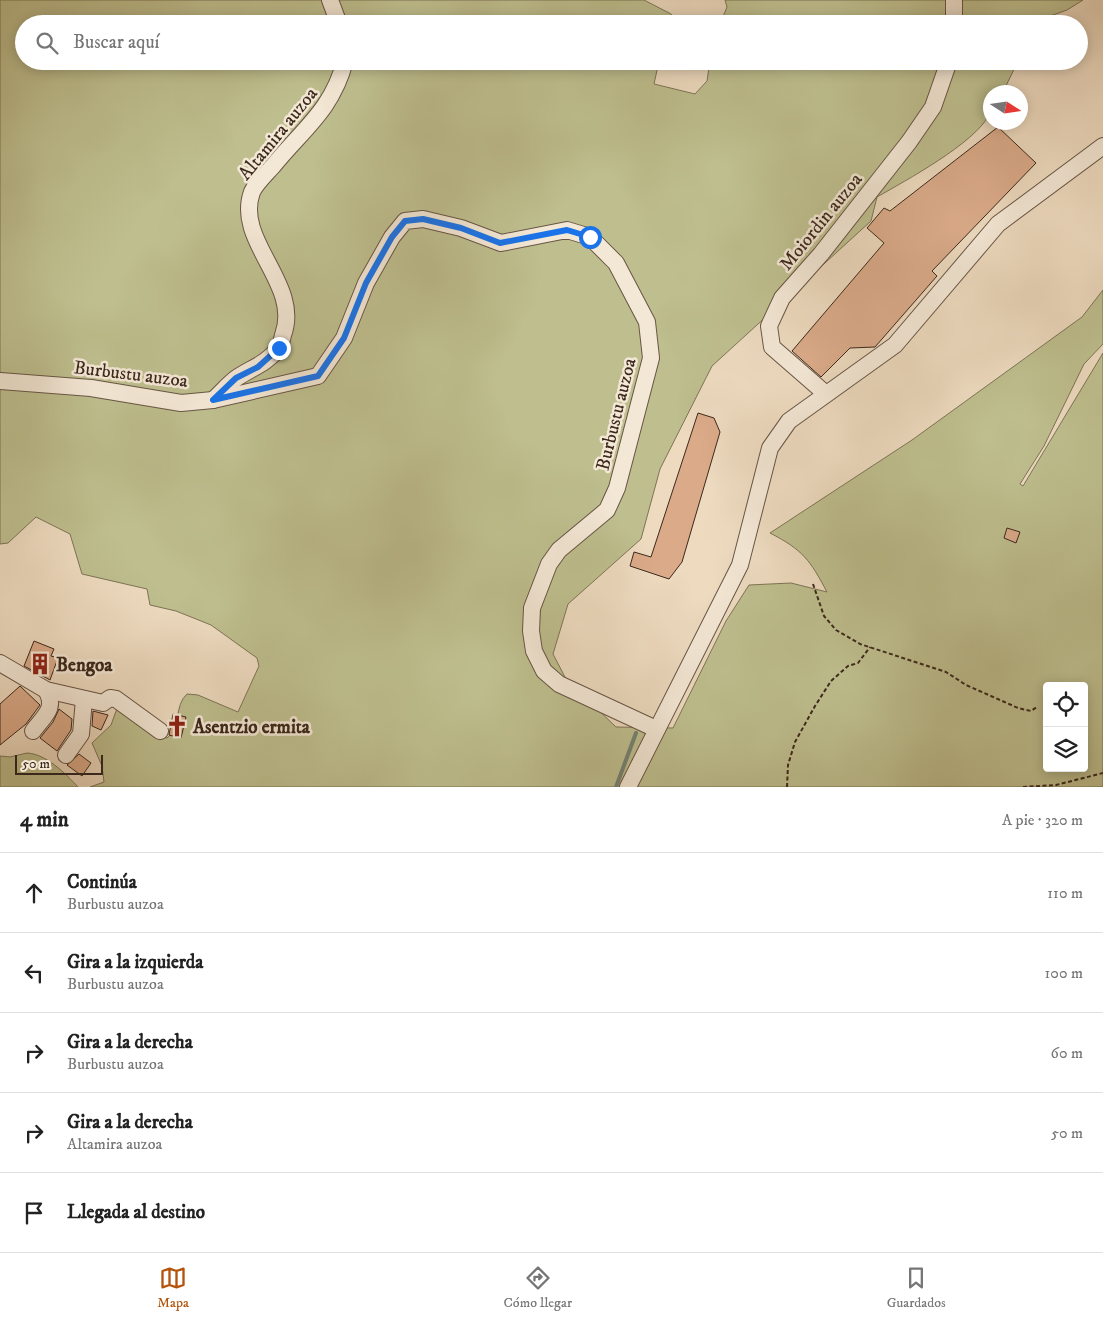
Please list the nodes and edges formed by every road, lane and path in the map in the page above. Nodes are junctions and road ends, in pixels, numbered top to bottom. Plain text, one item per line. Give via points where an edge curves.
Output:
1 (330, 0) edge
2 (954, 0) edge
3 (336, 15) edge
4 (954, 15) edge
5 (343, 70) edge
6 (946, 70) edge
7 (1103, 146) edge
8 (0, 381) edge
9 (826, 394) junction
10 (213, 400) junction
11 (813, 584) dead end
12 (870, 647) junction
13 (0, 663) edge
14 (46, 690) junction
15 (84, 699) junction
16 (1037, 707) dead end
17 (656, 729) junction
18 (33, 731) dead end
19 (160, 731) dead end
20 (66, 755) dead end
21 (1103, 773) edge
22 (628, 787) edge
23 (787, 787) edge
24 (1023, 787) edge

1 - 3 street
2 - 4 street
5 - 10 street, Altamira auzoa via 339,85 326,107 252,191 248,212 253,232 287,306 286,329 279,348 258,367 236,378
6 - 9 street, Moiordin auzoa via 933,107 909,142 782,298 769,326 772,347
7 - 9 street via 998,224 895,345
8 - 10 street, Burbustu auzoa via 91,388 181,403
9 - 17 street via 789,421 770,448 741,562
10 - 17 street, Burbustu auzoa via 318,376 344,338 366,283 405,221 423,219 461,228 500,243 567,230 590,237 616,263 647,322 651,358 617,488 607,510 559,550 549,564 532,608 531,631 534,651 544,670 559,684
11 - 12 path via 824,616 836,630
12 - 16 path via 946,672 966,685 1018,708 1031,711
12 - 23 path via 858,663 848,666 831,681 815,706 794,742
13 - 14 street
14 - 15 street
14 - 18 street via 51,706
15 - 19 street via 103,703 110,698 116,699
15 - 20 street via 81,734
17 - 22 street
21 - 24 path via 1056,785

